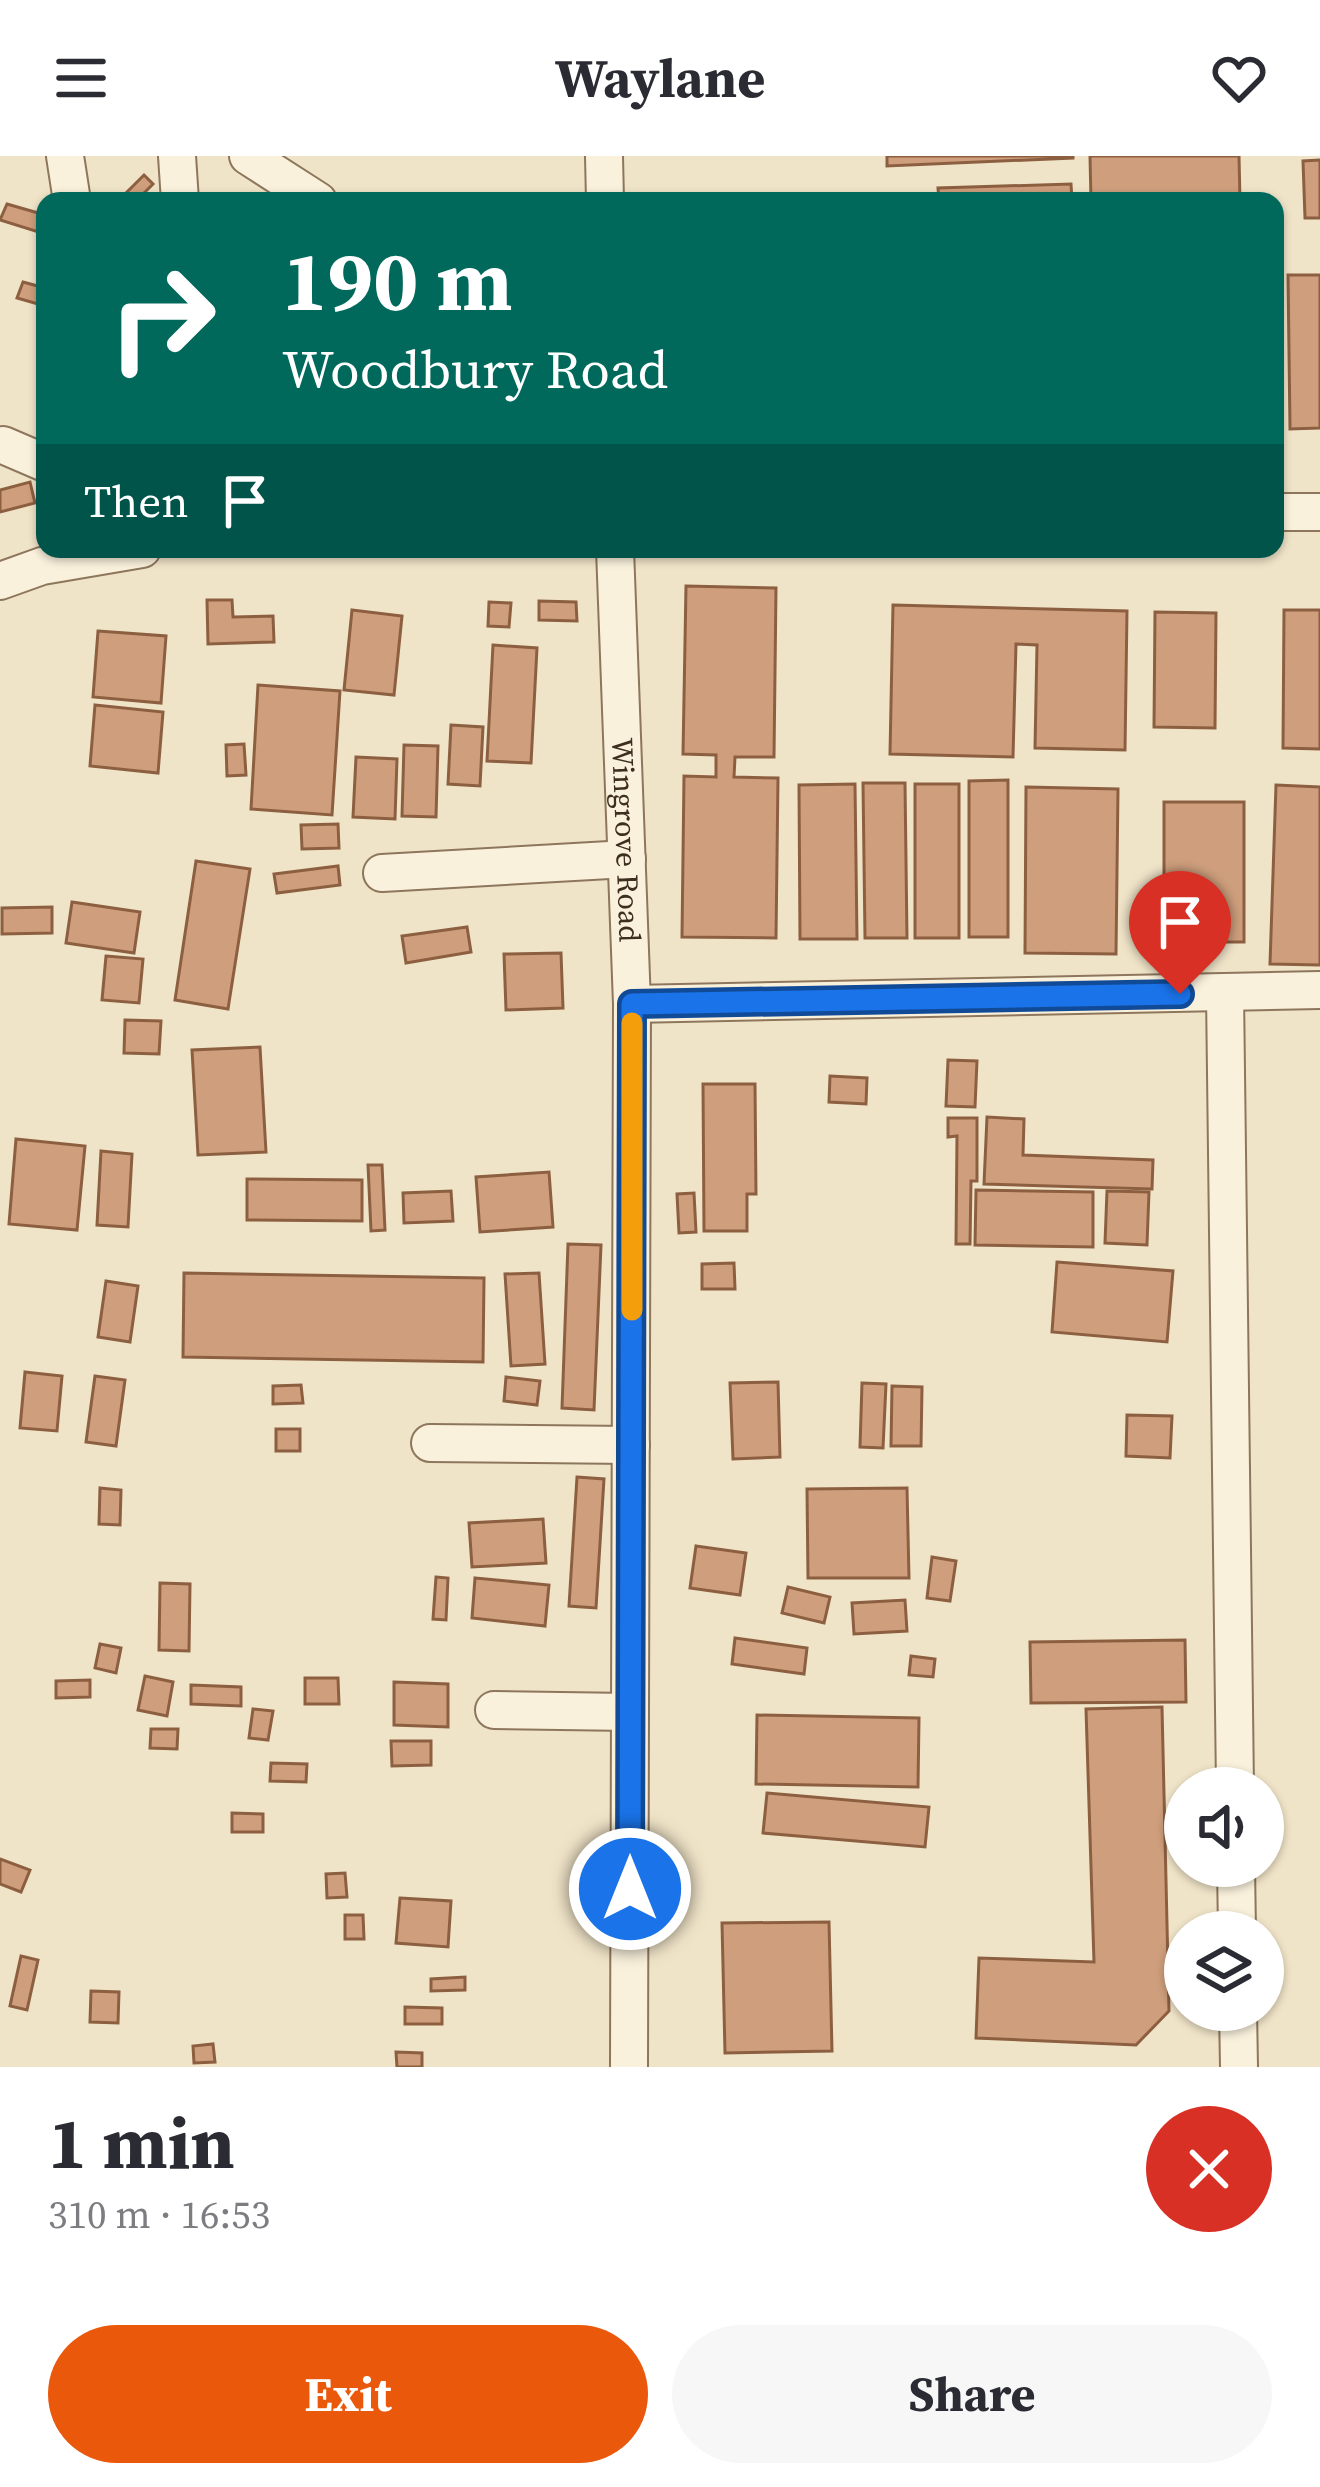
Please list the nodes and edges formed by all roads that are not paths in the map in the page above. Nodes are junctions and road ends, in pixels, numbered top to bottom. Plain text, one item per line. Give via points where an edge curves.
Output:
1 (65, 156) edge
2 (177, 156) edge
3 (248, 156) edge
4 (604, 156) edge
5 (71, 192) edge
6 (179, 192) edge
7 (304, 192) edge
8 (605, 192) edge
9 (1, 440) edge
10 (36, 458) edge
11 (1284, 512) edge
12 (1320, 512) edge
13 (86, 558) edge
14 (615, 558) edge
15 (0, 581) edge
16 (627, 859) junction
17 (382, 874) dead end
18 (1320, 990) edge
19 (1225, 993) junction
20 (632, 1004) junction
21 (430, 1443) dead end
22 (631, 1444) junction
23 (494, 1710) dead end
24 (630, 1712) junction
25 (1235, 1767) edge
26 (1238, 2031) edge
27 (629, 2067) edge
28 (1239, 2067) edge

1 - 5 street
2 - 6 street
3 - 7 street
4 - 8 street
9 - 10 street
11 - 12 street
13 - 15 street
14 - 16 street, Wingrove Road
16 - 17 street
16 - 20 street, Wingrove Road
18 - 19 street
19 - 20 street
19 - 25 street
20 - 22 street, Wingrove Road
21 - 22 street
22 - 24 street, Wingrove Road
23 - 24 street
24 - 27 street, Wingrove Road
26 - 28 street

